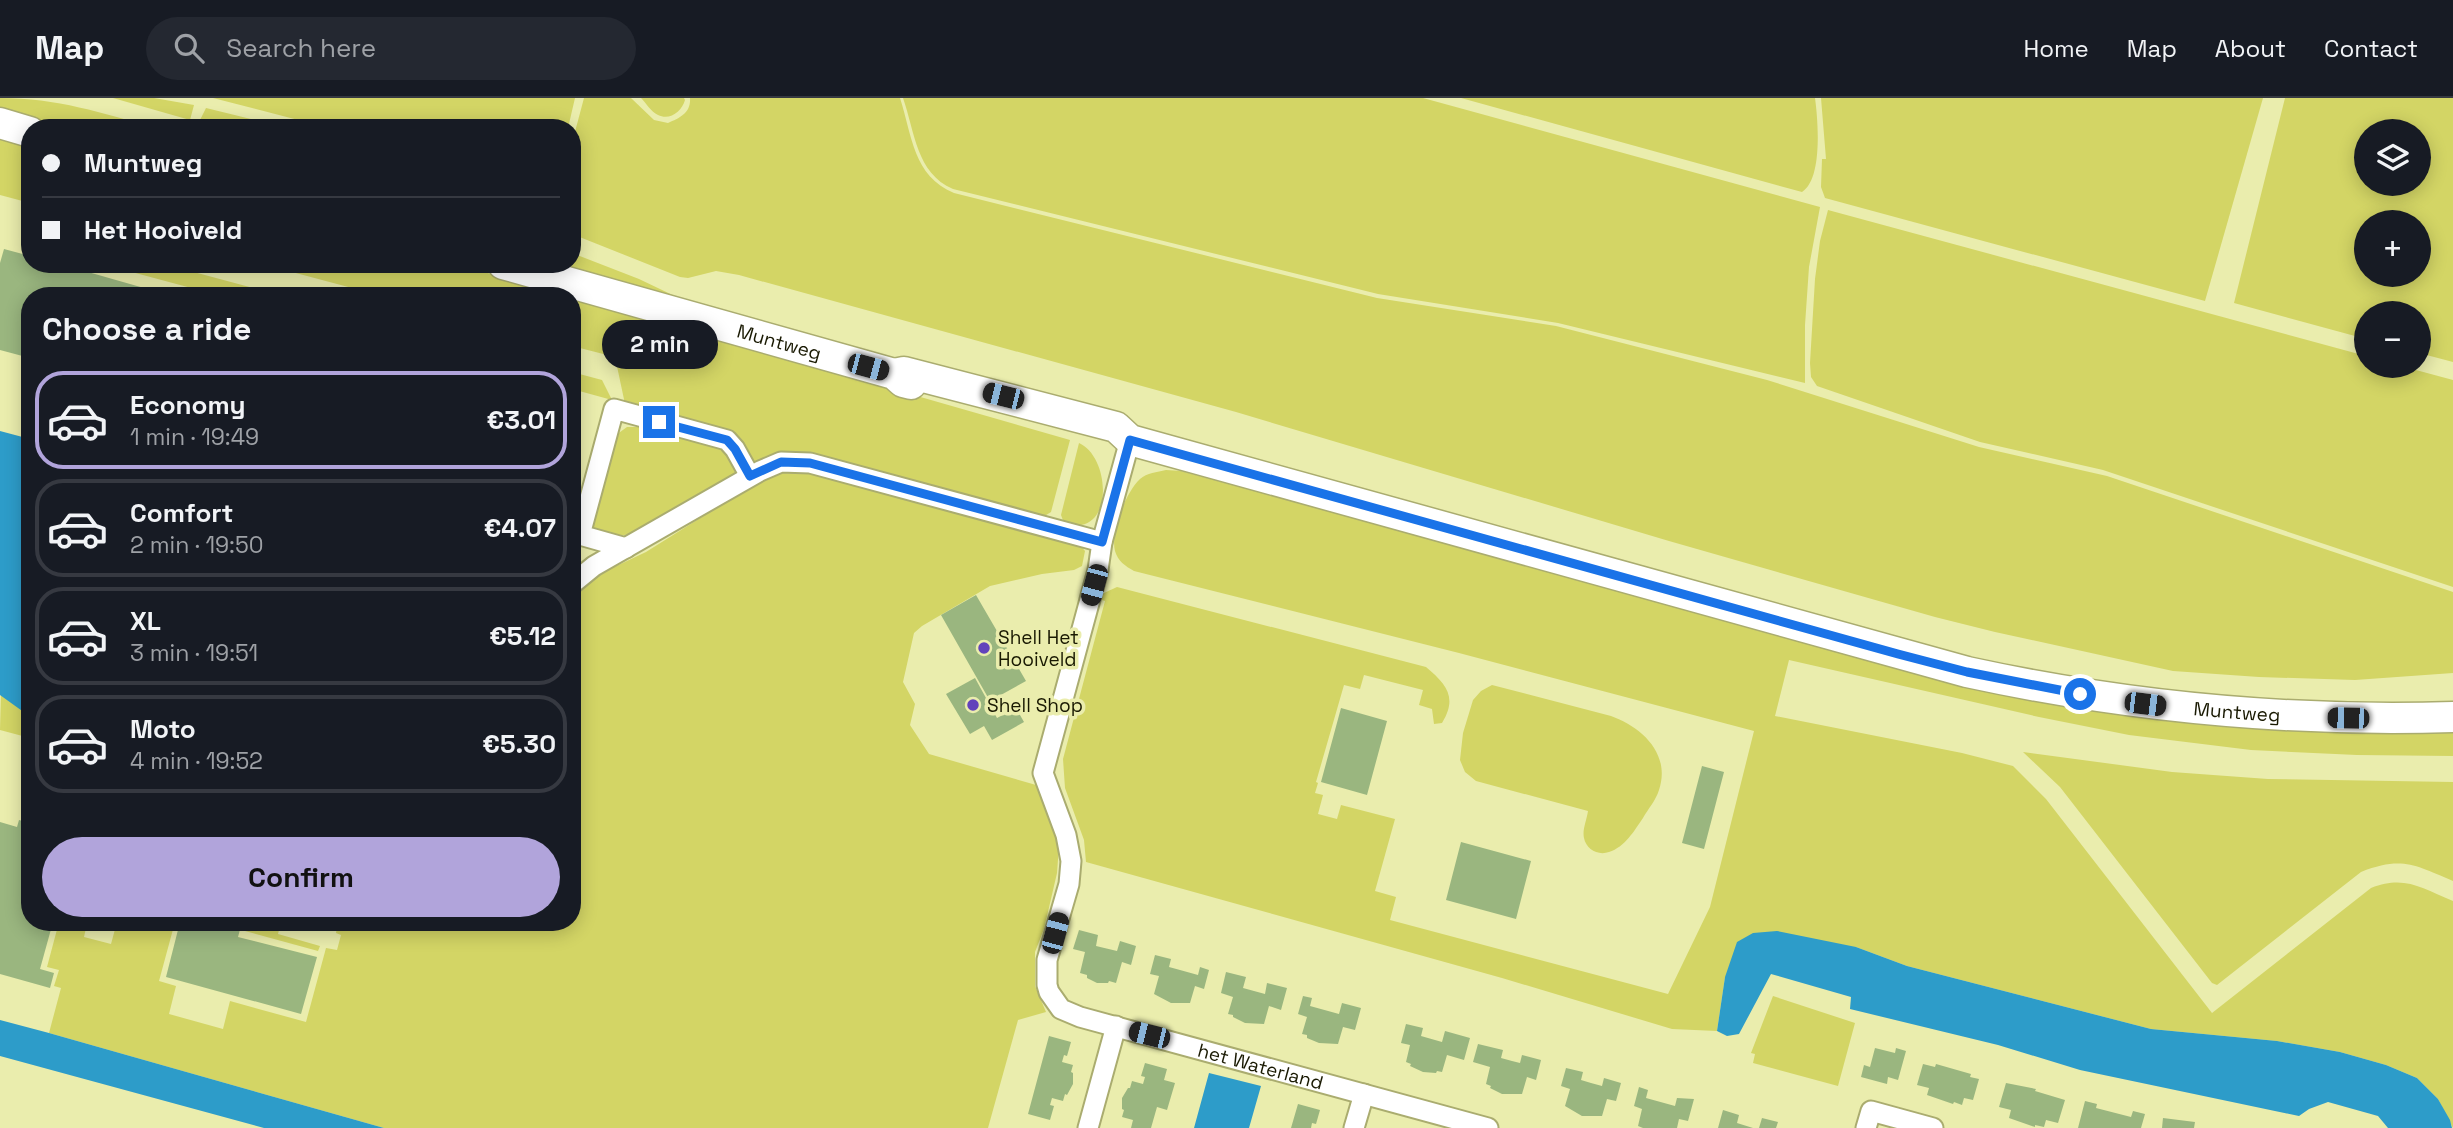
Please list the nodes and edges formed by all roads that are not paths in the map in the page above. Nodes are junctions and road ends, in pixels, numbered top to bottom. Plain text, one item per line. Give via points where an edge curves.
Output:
1 (0, 123) edge
2 (21, 129) edge
3 (535, 273) edge
4 (1130, 440) junction
5 (750, 476) junction
6 (581, 531) edge
7 (581, 535) edge
8 (1102, 542) junction
9 (626, 548) junction
10 (581, 576) edge
11 (2453, 717) edge
12 (1115, 1026) junction
13 (1364, 1094) junction
14 (1087, 1128) edge
15 (1354, 1128) edge
16 (1488, 1128) edge
17 (1866, 1128) edge
18 (1933, 1128) edge

1 - 2 main road
3 - 4 main road, Muntweg via 894,374 904,372 1116,426
4 - 8 street, het Waterland
4 - 11 main road, Muntweg via 1898,654 2025,684 2124,701 2248,714
5 - 6 street via 727,440 614,409
5 - 8 street via 781,462 810,463
5 - 9 street
7 - 9 street
8 - 12 street, het Waterland via 1043,772 1071,861 1045,976 1048,992 1061,1009
9 - 10 street
12 - 13 street, het Waterland
12 - 14 street
13 - 15 street
13 - 16 street, het Waterland
17 - 18 street via 1871,1111

